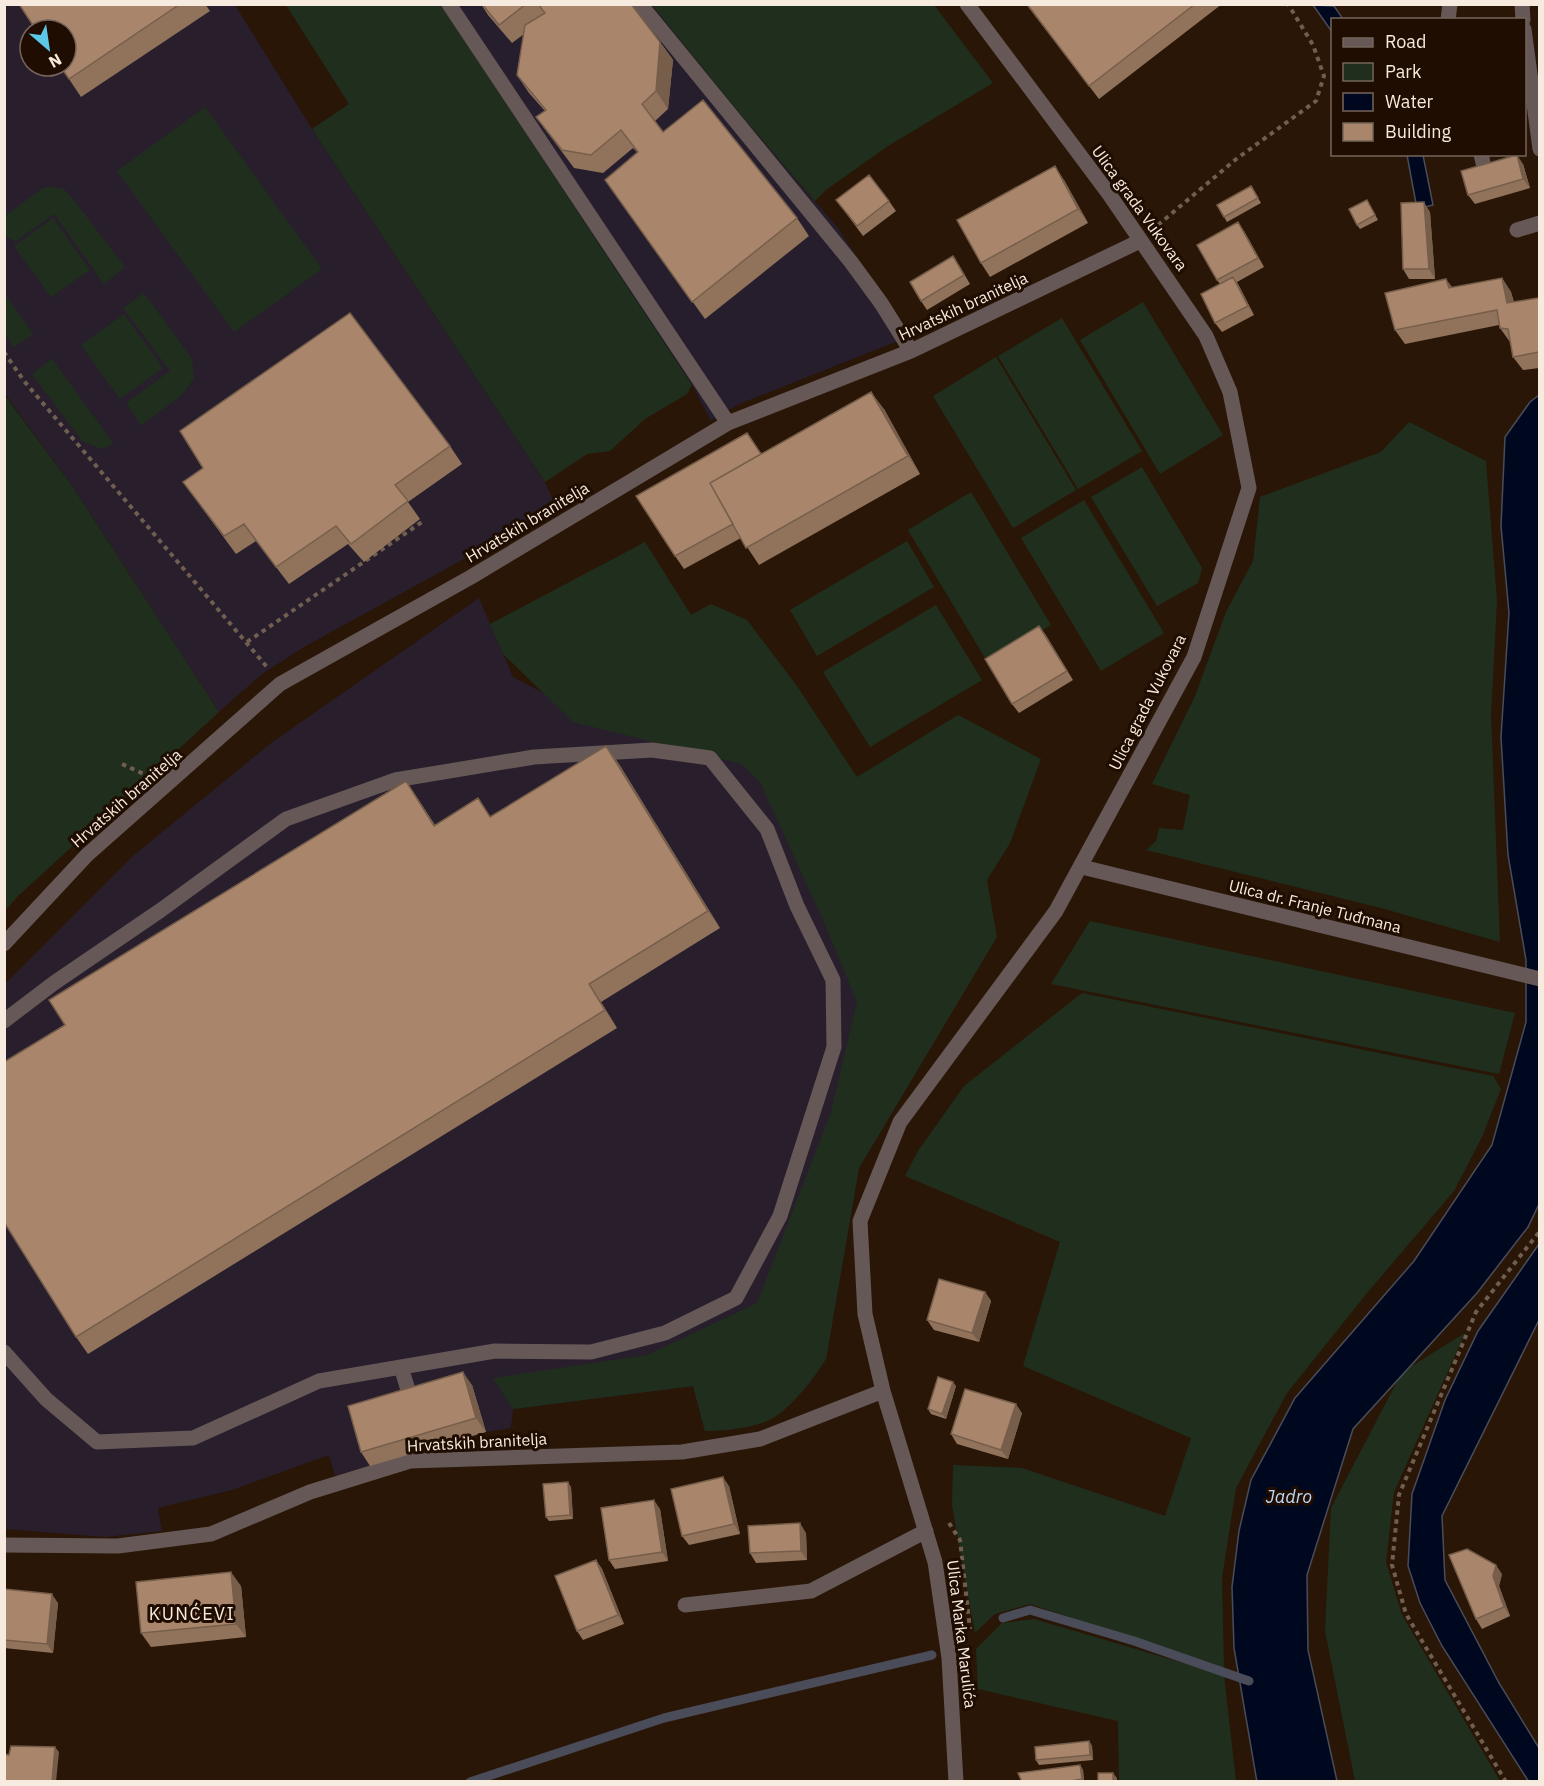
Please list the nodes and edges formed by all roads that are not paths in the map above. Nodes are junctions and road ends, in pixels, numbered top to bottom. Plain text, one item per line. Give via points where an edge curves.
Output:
1 (449, 4) edge
2 (640, 4) edge
3 (967, 4) edge
4 (1526, 45) edge
5 (1539, 149) edge
6 (1539, 223) edge
7 (1517, 230) dead end
8 (1140, 241) junction
9 (910, 351) junction
10 (728, 423) junction
11 (1082, 867) junction
12 (4, 944) edge
13 (1539, 980) edge
14 (4, 1021) edge
15 (4, 1352) edge
16 (401, 1367) junction
17 (883, 1391) junction
18 (412, 1403) edge
19 (926, 1531) junction
20 (4, 1545) edge
21 (685, 1605) dead end
22 (956, 1782) edge

1 - 10 street
2 - 9 street via 851,262
3 - 8 street, Ulica grada Vukovara
4 - 5 street
6 - 7 street
8 - 9 street, Hrvatskih branitelja
8 - 11 street, Ulica grada Vukovara via 1206,336 1230,392 1249,488 1194,657
9 - 10 street, Hrvatskih branitelja
10 - 12 street, Hrvatskih branitelja via 471,577 280,684 87,855
11 - 13 street, Ulica dr. Franje Tuđmana
11 - 17 street, Ulica grada Vukovara via 1056,911 900,1122 860,1221 865,1314
14 - 16 street via 286,819 395,780 534,757 652,750 710,758 767,829 797,906 833,980 834,1047 780,1216 736,1298 665,1333 591,1352 495,1351
15 - 16 street via 46,1399 97,1442 193,1438 319,1381
16 - 18 street
17 - 19 street, Ulica Marka Marulića
17 - 20 street, Hrvatskih branitelja via 760,1439 682,1452 427,1454 310,1491 211,1534 118,1546
19 - 21 street via 811,1591
19 - 22 street, Ulica Marka Marulića via 935,1562 949,1658

